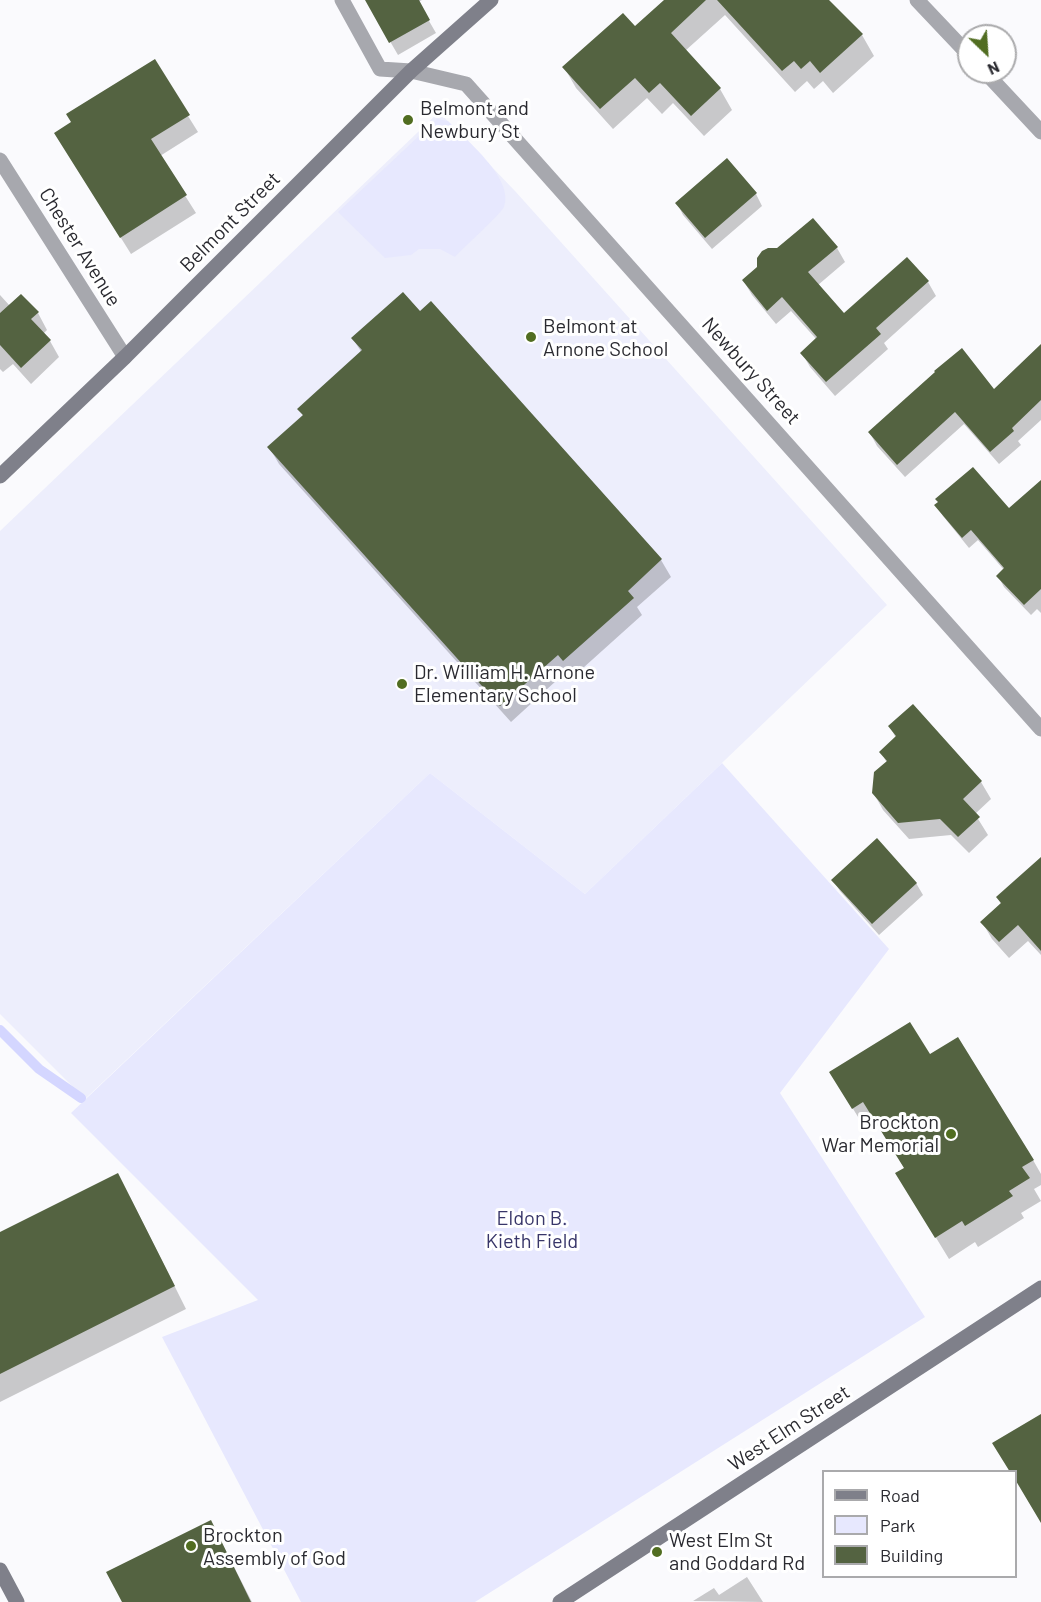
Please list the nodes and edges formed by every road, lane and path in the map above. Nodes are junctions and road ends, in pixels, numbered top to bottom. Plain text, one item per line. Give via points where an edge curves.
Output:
1 (342, 0) edge
2 (491, 0) edge
3 (918, 0) edge
4 (957, 42) edge
5 (411, 71) junction
6 (996, 84) edge
7 (1041, 132) edge
8 (0, 160) edge
9 (125, 357) junction
10 (0, 476) edge
11 (1041, 729) edge
12 (1041, 1288) edge
13 (0, 1570) edge
14 (16, 1602) edge
15 (561, 1602) edge

1 - 5 street, Newbury Street via 380,69
2 - 5 main road, Belmont Street
3 - 4 street
5 - 9 main road, Belmont Street
5 - 11 street, Newbury Street via 466,84
6 - 7 street
8 - 9 street, Chester Avenue
9 - 10 main road, Belmont Street
12 - 15 main road, West Elm Street
13 - 14 main road

